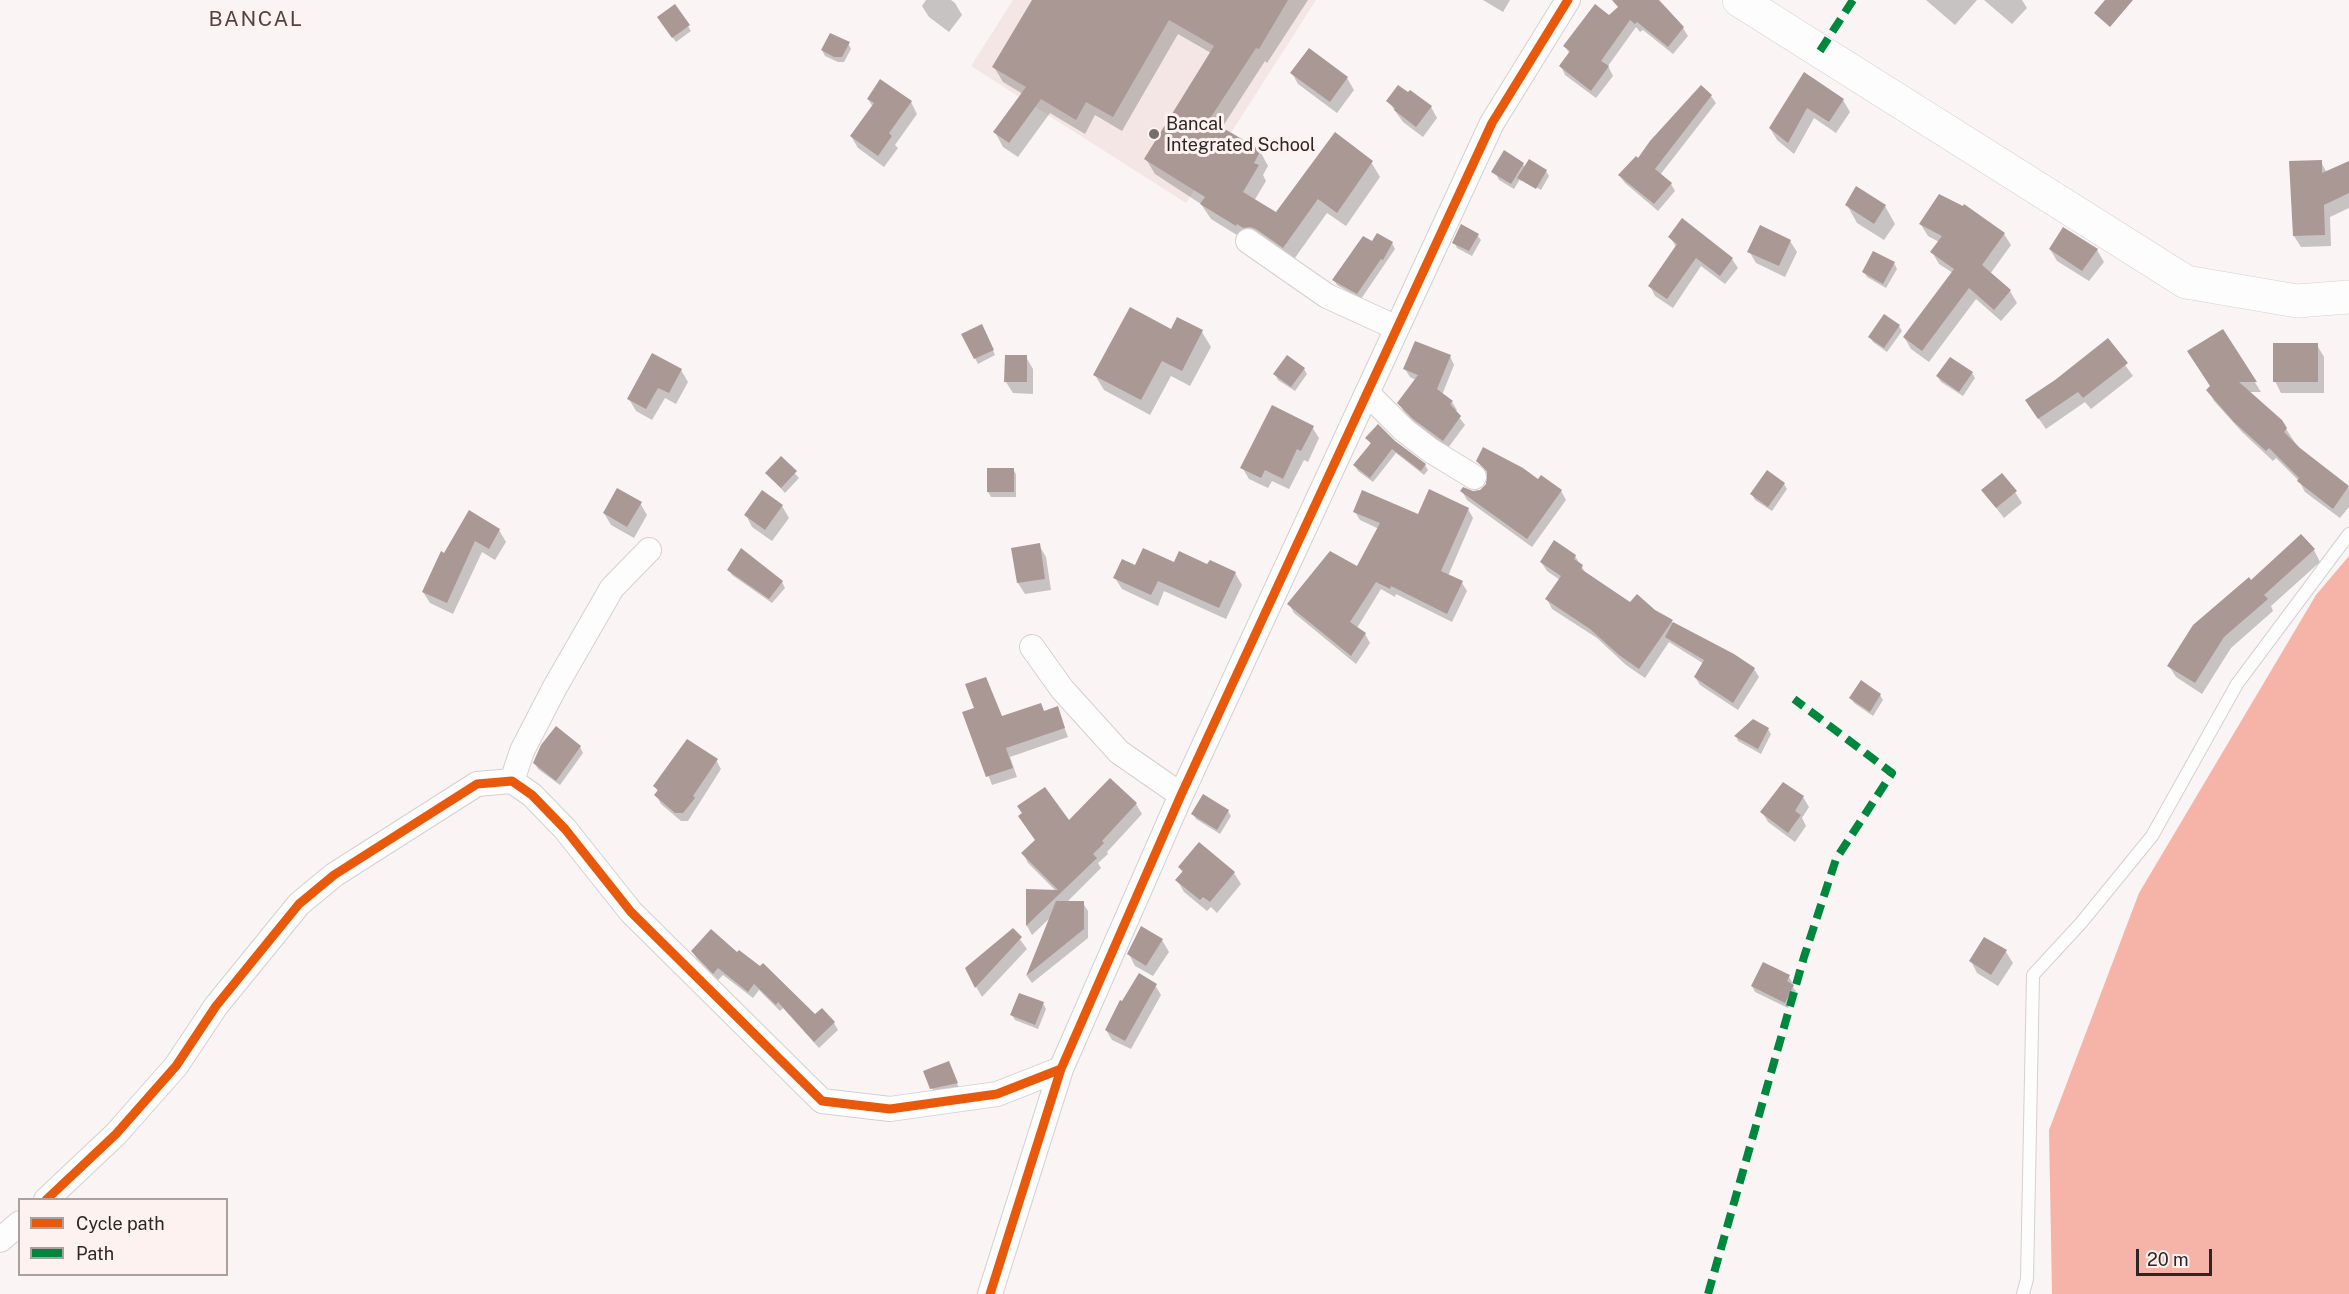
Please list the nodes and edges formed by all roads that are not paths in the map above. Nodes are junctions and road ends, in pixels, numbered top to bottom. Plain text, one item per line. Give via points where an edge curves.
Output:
1 (1568, 0) edge
2 (1739, 0) edge
3 (1248, 241) dead end
4 (2349, 297) edge
5 (1397, 328) junction
6 (1367, 393) junction
7 (1474, 477) dead end
8 (2349, 534) edge
9 (650, 550) dead end
10 (1032, 647) dead end
11 (512, 781) junction
12 (1181, 795) junction
13 (1061, 1070) junction
14 (48, 1198) edge
15 (18, 1225) edge
16 (0, 1240) edge
17 (990, 1294) edge
18 (2023, 1294) edge

1 - 5 street via 1492,123
2 - 4 main road via 2186,282 2297,301
3 - 5 street via 1327,296
5 - 6 street
6 - 7 street via 1404,430
6 - 12 street
8 - 18 lane via 2237,684 2152,836 2033,975
9 - 11 street via 612,588 555,687 522,751
10 - 12 street via 1062,689 1119,752
11 - 13 street via 532,795 565,829 631,912 822,1101 890,1109 997,1094
11 - 14 street via 477,784 334,875 299,904 216,1006 176,1066 116,1134
12 - 13 street
13 - 17 street
15 - 16 street

